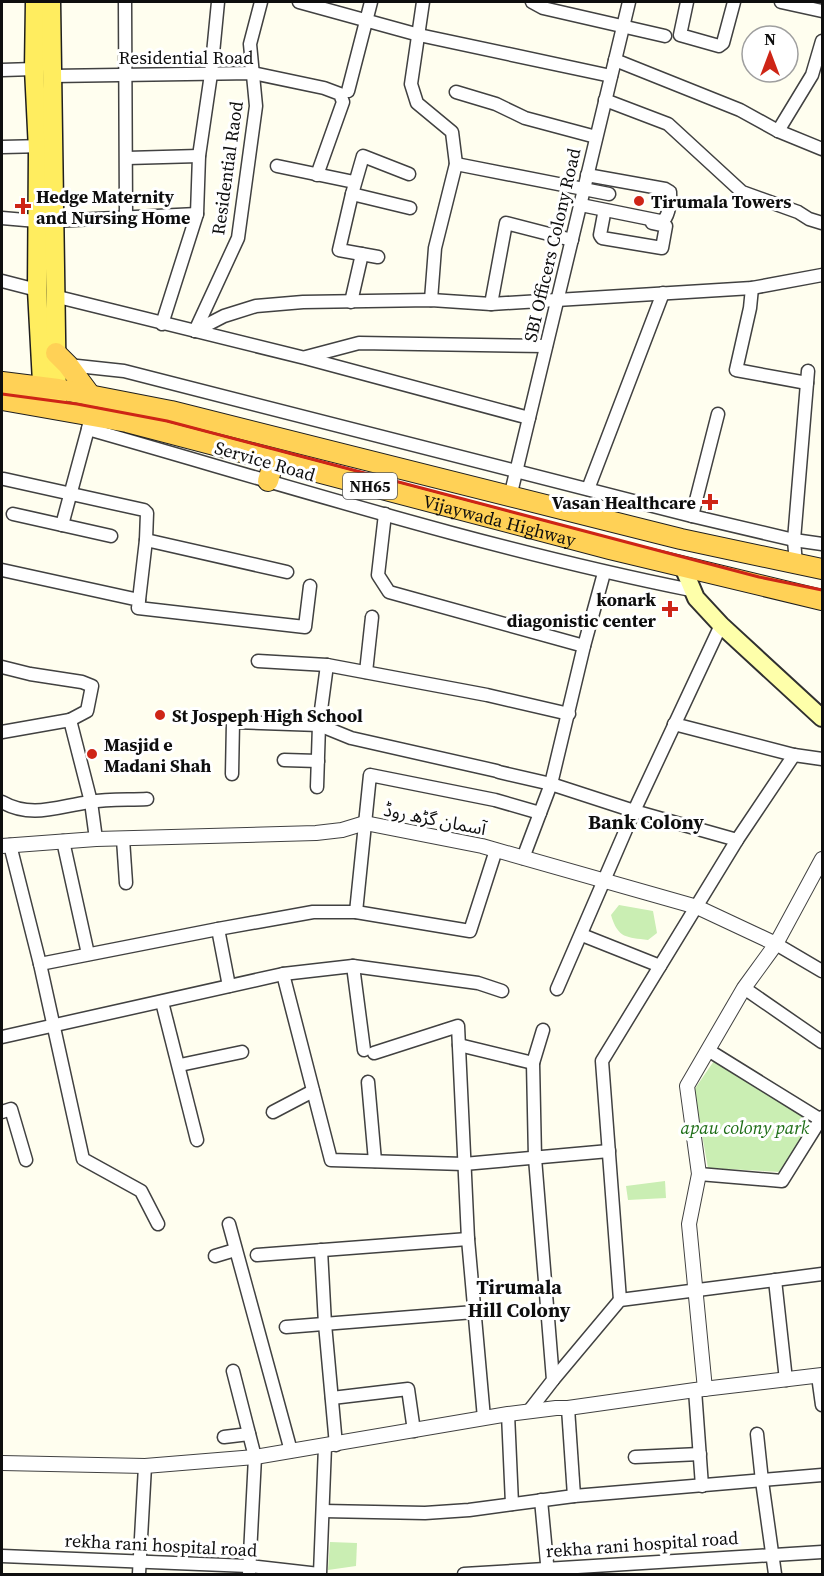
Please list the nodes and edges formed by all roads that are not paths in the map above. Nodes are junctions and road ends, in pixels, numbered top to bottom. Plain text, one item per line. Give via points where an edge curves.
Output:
1 (35, 2) edge
2 (51, 2) edge
3 (125, 2) edge
4 (218, 2) edge
5 (261, 2) edge
6 (299, 2) edge
7 (371, 2) edge
8 (423, 2) edge
9 (532, 2) edge
10 (629, 2) edge
11 (687, 2) edge
12 (734, 2) edge
13 (781, 2) edge
14 (822, 11) edge
15 (366, 20) junction
16 (623, 28) junction
17 (419, 35) junction
18 (665, 36) dead end
19 (822, 41) edge
20 (615, 60) junction
21 (2, 69) edge
22 (34, 69) junction
23 (253, 73) junction
24 (211, 74) junction
25 (125, 75) junction
26 (52, 76) junction
27 (611, 76) junction
28 (817, 76) edge
29 (348, 91) dead end
30 (456, 92) dead end
31 (605, 100) junction
32 (778, 131) junction
33 (596, 137) junction
34 (45, 146) junction
35 (2, 147) edge
36 (822, 149) edge
37 (199, 156) junction
38 (127, 158) junction
39 (456, 164) junction
40 (278, 166) dead end
41 (409, 174) dead end
42 (317, 175) junction
43 (587, 175) junction
44 (612, 179) junction
45 (353, 188) junction
46 (584, 189) junction
47 (609, 194) junction
48 (581, 207) junction
49 (410, 208) dead end
50 (605, 212) junction
51 (197, 214) junction
52 (2, 218) edge
53 (126, 218) junction
54 (46, 221) junction
55 (822, 223) edge
56 (572, 240) junction
57 (362, 254) junction
58 (378, 257) dead end
59 (822, 275) edge
60 (2, 281) edge
61 (752, 288) junction
62 (37, 290) junction
63 (663, 293) junction
64 (54, 296) junction
65 (431, 300) junction
66 (557, 300) junction
67 (351, 302) junction
68 (491, 304) junction
69 (162, 324) junction
70 (195, 332) junction
71 (546, 346) junction
72 (306, 357) junction
73 (62, 359) junction
74 (2, 382) edge
75 (50, 398) junction
76 (2, 400) edge
77 (90, 413) junction
78 (718, 414) dead end
79 (529, 418) junction
80 (274, 460) junction
81 (516, 471) junction
82 (420, 474) junction
83 (4, 479) dead end
84 (268, 481) junction
85 (588, 489) junction
86 (71, 495) junction
87 (408, 495) junction
88 (510, 496) junction
89 (13, 514) dead end
90 (385, 514) junction
91 (692, 516) junction
92 (63, 525) junction
93 (111, 536) dead end
94 (146, 540) junction
95 (794, 540) junction
96 (822, 544) edge
97 (796, 564) junction
98 (683, 567) junction
99 (822, 569) edge
100 (2, 570) edge
101 (287, 572) dead end
102 (604, 573) junction
103 (310, 586) dead end
104 (691, 590) junction
105 (139, 600) junction
106 (822, 600) edge
107 (372, 617) dead end
108 (721, 625) junction
109 (584, 646) junction
110 (258, 661) dead end
111 (327, 665) junction
112 (2, 667) edge
113 (366, 672) junction
114 (569, 714) junction
115 (822, 718) edge
116 (70, 720) junction
117 (674, 724) junction
118 (319, 725) junction
119 (2, 732) edge
120 (794, 755) junction
121 (822, 759) edge
122 (284, 760) dead end
123 (318, 761) junction
124 (232, 774) dead end
125 (551, 784) junction
126 (317, 787) dead end
127 (147, 799) dead end
128 (2, 802) edge
129 (91, 802) junction
130 (634, 811) junction
131 (540, 813) junction
132 (365, 823) junction
133 (96, 839) junction
134 (123, 839) junction
135 (737, 840) junction
136 (63, 841) junction
137 (6, 845) edge
138 (496, 850) junction
139 (523, 858) junction
140 (822, 860) edge
141 (604, 882) junction
142 (126, 883) dead end
143 (697, 907) junction
144 (356, 912) junction
145 (218, 929) junction
146 (582, 935) junction
147 (776, 944) junction
148 (88, 954) junction
149 (40, 964) junction
150 (353, 966) junction
151 (660, 966) junction
152 (822, 971) edge
153 (283, 974) junction
154 (229, 986) junction
155 (744, 988) junction
156 (557, 989) dead end
157 (502, 991) dead end
158 (162, 1002) junction
159 (53, 1027) junction
160 (543, 1030) dead end
161 (2, 1037) edge
162 (822, 1042) edge
163 (459, 1045) junction
164 (708, 1050) junction
165 (242, 1052) dead end
166 (533, 1063) junction
167 (180, 1065) junction
168 (368, 1082) dead end
169 (313, 1091) junction
170 (2, 1112) edge
171 (273, 1112) dead end
172 (822, 1119) edge
173 (197, 1140) dead end
174 (609, 1151) junction
175 (535, 1158) junction
176 (26, 1160) dead end
177 (375, 1161) junction
178 (464, 1164) junction
179 (699, 1174) junction
180 (158, 1224) dead end
181 (229, 1224) dead end
182 (468, 1239) junction
183 (235, 1250) junction
184 (321, 1250) junction
185 (257, 1255) dead end
186 (215, 1256) dead end
187 (822, 1274) edge
188 (775, 1280) junction
189 (695, 1290) junction
190 (620, 1300) junction
191 (474, 1312) junction
192 (325, 1324) junction
193 (286, 1328) dead end
194 (233, 1371) dead end
195 (820, 1376) edge
196 (553, 1380) junction
197 (786, 1380) junction
198 (700, 1390) junction
199 (332, 1398) junction
200 (822, 1405) edge
201 (568, 1408) junction
202 (529, 1411) junction
203 (508, 1414) junction
204 (484, 1418) junction
205 (414, 1431) junction
206 (249, 1434) junction
207 (757, 1434) dead end
208 (224, 1437) dead end
209 (331, 1445) junction
210 (291, 1451) junction
211 (700, 1454) junction
212 (255, 1457) junction
213 (635, 1457) dead end
214 (2, 1463) edge
215 (145, 1466) junction
216 (822, 1475) edge
217 (762, 1481) junction
218 (702, 1486) junction
219 (574, 1496) junction
220 (541, 1500) junction
221 (513, 1504) junction
222 (322, 1511) junction
223 (822, 1552) edge
224 (774, 1554) junction
225 (2, 1557) edge
226 (140, 1561) junction
227 (622, 1569) edge
228 (249, 1570) edge
229 (548, 1571) edge
230 (486, 1574) edge
231 (139, 1575) edge
232 (319, 1575) edge
233 (464, 1575) edge
234 (776, 1575) edge

1 - 22 main road
2 - 26 main road
3 - 25 street
4 - 24 street, Residential Road
5 - 23 street, Residential Raod via 250,44
6 - 15 street
7 - 15 street
8 - 17 street
9 - 16 street
10 - 16 street, SBI Officers Colony Road
11 - 12 street via 680,35 719,46 723,44
13 - 14 street
15 - 17 street
15 - 29 street
16 - 18 street
16 - 20 street, SBI Officers Colony Road
17 - 27 street
17 - 39 street via 411,84 417,103 452,132
19 - 28 street
20 - 27 street, SBI Officers Colony Road
20 - 32 street via 740,110
21 - 22 street
22 - 34 main road
23 - 24 street, Residential Road
23 - 42 street, Residential Road via 340,94 343,102
23 - 70 street, Residential Raod via 256,106 238,238
24 - 25 street, Residential Road
24 - 37 street, Residential Road
25 - 26 street, Residential Road
25 - 38 street
26 - 34 main road
27 - 31 street, SBI Officers Colony Road
28 - 32 street
30 - 33 street via 525,118
31 - 33 street, SBI Officers Colony Road
31 - 55 street via 668,124 742,192
32 - 36 street
33 - 43 street, SBI Officers Colony Road
34 - 35 street
34 - 54 main road
37 - 38 street
37 - 51 street, Residential Road
38 - 53 street
39 - 46 street
39 - 65 street via 435,248
40 - 42 street
41 - 45 street via 363,156
42 - 45 street
43 - 44 street
43 - 46 street, SBI Officers Colony Road
44 - 47 street
44 - 50 street via 670,192 667,217 660,221
45 - 49 street
45 - 57 street via 339,250
46 - 47 street
46 - 48 street, SBI Officers Colony Road
47 - 50 street
48 - 50 street
48 - 56 street, SBI Officers Colony Road
50 - 50 street via 664,225 663,247 602,238
51 - 53 street
51 - 69 street, Residential Road
52 - 54 street
53 - 54 street
54 - 62 main road
54 - 64 main road
56 - 66 street, SBI Officers Colony Road
56 - 68 street via 506,223
57 - 58 street
57 - 67 street
59 - 61 street
60 - 62 street
61 - 63 street
61 - 95 street via 736,370 807,377
62 - 75 main road
63 - 66 street
63 - 85 street
64 - 69 street
64 - 73 main road
65 - 67 street
65 - 68 street
66 - 68 street
66 - 71 street, SBI Officers Colony Road
67 - 70 street via 256,306 224,316
69 - 70 street
70 - 72 street
71 - 72 street via 359,344
71 - 79 street, SBI Officers Colony Road
72 - 79 street
73 - 75 main road
73 - 77 highway
73 - 81 street via 124,371
74 - 75 highway, Vijaywada Highway / NH65
75 - 76 highway, Vijaywada Highway / NH65
75 - 77 highway, Vijaywada Highway / NH65
77 - 80 highway, Vijaywada Highway / NH65
77 - 82 highway, Vijaywada Highway / NH65 via 171,411
77 - 84 street, Service Road
77 - 86 street
78 - 91 street
79 - 81 street, SBI Officers Colony Road
80 - 84 highway
80 - 87 highway, Vijaywada Highway / NH65
81 - 85 street
81 - 88 street, SBI Officers Colony Road
82 - 87 highway
82 - 88 highway, Vijaywada Highway / NH65
83 - 86 street
84 - 90 street, Service Road
85 - 91 street
86 - 92 street
86 - 94 street via 144,510 148,515
87 - 98 highway, Vijaywada Highway / NH65
88 - 97 highway, Vijaywada Highway / NH65
89 - 92 street
90 - 102 street, Service Road
90 - 109 street via 378,574 389,592
91 - 95 street
92 - 93 street
94 - 101 street
94 - 105 street
95 - 96 street
95 - 97 street
97 - 99 highway, Vijaywada Highway / NH65
98 - 104 main road
98 - 106 highway, Vijaywada Highway / NH65
100 - 105 street
102 - 104 street, Service Road
102 - 109 street
103 - 105 street via 305,627 138,608
104 - 108 main road
107 - 113 street
108 - 115 main road
108 - 117 street
109 - 114 street
110 - 111 street
111 - 113 street
111 - 118 street
112 - 116 street via 92,686 87,711
113 - 114 street
114 - 125 street
116 - 119 street
116 - 129 street
117 - 120 street
117 - 130 street
118 - 123 street
118 - 124 street via 233,722
118 - 125 street via 351,738
120 - 121 street
120 - 135 street
122 - 123 street
123 - 126 street
125 - 130 street
125 - 131 street
127 - 129 street
128 - 129 street via 10,807 45,812
129 - 133 street
130 - 135 street
130 - 141 street
131 - 132 street via 495,800 370,776
131 - 139 street
132 - 134 street, آسمان گڑھ روڈ via 316,833
132 - 138 street, آسمان گڑھ روڈ
132 - 144 street
133 - 134 street, آسمان گڑھ روڈ
133 - 136 street, آسمان گڑھ روڈ
134 - 142 street
135 - 143 street
136 - 137 street, آسمان گڑھ روڈ
136 - 148 street
137 - 149 street
138 - 139 street, آسمان گڑھ روڈ
138 - 144 street via 470,931
139 - 141 street, آسمان گڑھ روڈ
140 - 147 street
141 - 143 street, آسمان گڑھ روڈ
141 - 146 street
143 - 147 street, آسمان گڑھ روڈ
143 - 151 street
144 - 145 street via 314,912
145 - 148 street
145 - 154 street
146 - 151 street
146 - 156 street
147 - 152 street
147 - 155 street
148 - 149 street
149 - 159 street
150 - 153 street
150 - 157 street via 478,982
150 - 163 street via 369,1052 458,1026
151 - 174 street via 602,1061
153 - 154 street
153 - 169 street
154 - 158 street
155 - 162 street
155 - 164 street
158 - 159 street
158 - 167 street
159 - 161 street
159 - 180 street via 83,1159 141,1191
160 - 166 street
163 - 166 street
163 - 178 street
164 - 172 street
164 - 179 street via 687,1086
165 - 167 street
166 - 175 street
167 - 173 street
168 - 177 street
169 - 171 street
169 - 177 street via 331,1160
170 - 176 street via 11,1109
172 - 179 street via 782,1181
174 - 175 street
174 - 190 street
175 - 178 street
175 - 196 street
177 - 178 street
178 - 182 street
179 - 189 street via 689,1224
181 - 183 street
182 - 184 street
182 - 191 street
183 - 186 street
183 - 210 street
184 - 185 street
184 - 192 street
187 - 188 street
188 - 189 street
188 - 197 street
189 - 190 street
189 - 198 street
190 - 196 street
191 - 192 street
191 - 204 street
192 - 193 street
192 - 199 street
194 - 206 street
195 - 197 street
195 - 200 street
196 - 202 street
197 - 198 street
198 - 201 street
198 - 211 street
199 - 205 street via 408,1389
199 - 209 street
201 - 202 street
201 - 219 street
202 - 203 street
203 - 204 street
203 - 221 street
204 - 205 street
205 - 209 street
206 - 208 street
206 - 212 street
207 - 217 street
209 - 210 street
209 - 222 street
210 - 212 street
211 - 213 street
211 - 218 street
212 - 215 street
212 - 228 street
214 - 215 street
215 - 226 street
216 - 217 street
217 - 218 street
217 - 224 street
218 - 219 street
219 - 220 street
220 - 221 street
220 - 229 street
221 - 222 street via 425,1513
222 - 232 street
223 - 224 street, rekha rani hospital road
224 - 227 street, rekha rani hospital road
224 - 234 street
225 - 226 street, rekha rani hospital road
226 - 228 street, rekha rani hospital road
226 - 231 street
227 - 229 street, rekha rani hospital road
228 - 232 street, rekha rani hospital road
229 - 230 street, rekha rani hospital road
230 - 233 street, rekha rani hospital road

